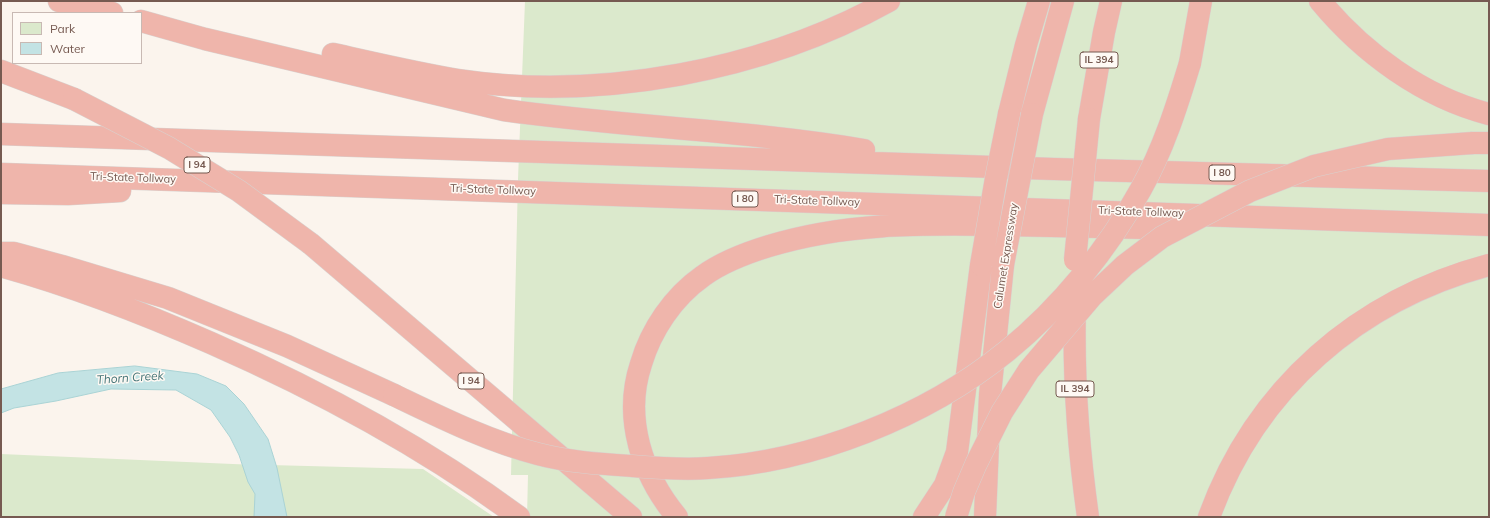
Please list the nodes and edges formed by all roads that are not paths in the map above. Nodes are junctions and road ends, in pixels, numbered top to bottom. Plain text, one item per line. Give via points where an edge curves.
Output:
1 (59, 1) edge
2 (889, 1) edge
3 (1039, 1) edge
4 (1063, 1) edge
5 (1111, 1) edge
6 (1201, 1) edge
7 (1320, 1) edge
8 (108, 12) edge
9 (142, 19) edge
10 (142, 19) edge
11 (1, 71) edge
12 (1489, 114) edge
13 (1, 134) edge
14 (1481, 143) edge
15 (954, 165) junction
16 (1, 174) edge
17 (1489, 181) edge
18 (262, 183) junction
19 (1, 193) edge
20 (1284, 217) junction
21 (1489, 225) edge
22 (1, 253) edge
23 (1489, 265) edge
24 (1, 266) edge
25 (519, 517) edge
26 (632, 517) edge
27 (677, 517) edge
28 (924, 517) edge
29 (956, 517) edge
30 (985, 517) edge
31 (1088, 517) edge
32 (1209, 517) edge

1 - 8 highway
2 - 9 highway via 858,18 815,36 715,67 629,82 572,86 514,85 458,80 207,28
3 - 28 highway, bridge via 1009,114 996,178 981,265 957,452 945,485
4 - 30 highway, Calumet Expressway, bridge via 1032,114 1003,265 990,395
5 - 31 highway, IL 394, bridge via 1089,119 1075,260 1075,390 1080,464
6 - 22 highway, bridge via 1190,63 1166,136 1142,188 1106,246 1060,300 1007,351 954,388 902,416 857,436 759,462 708,468 659,468 596,464 538,454 484,436 287,346 168,298 14,253
7 - 12 highway via 1343,28 1392,67 1438,96
10 - 15 highway via 212,41 504,110 820,143
11 - 26 highway, I 94, bridge via 74,99 175,152 239,191 311,244
13 - 15 highway, I 80
14 - 29 highway, bridge via 1388,149 1314,166 1250,191 1162,237 1125,265 1092,296 1028,370 995,425 967,485
15 - 17 highway, I 80
16 - 18 highway, Tri-State Tollway / I 80
18 - 19 highway via 68,194
18 - 20 highway, Tri-State Tollway / I 80
20 - 21 highway, Tri-State Tollway / I 80
20 - 27 highway via 1146,228 878,225 788,240 724,264 702,276 679,297 664,317 644,353 636,386 635,422 642,457 660,494
23 - 32 highway via 1438,281 1384,306 1336,340 1302,369 1250,433 1223,483
24 - 25 highway via 79,290 267,368 368,420 447,468

